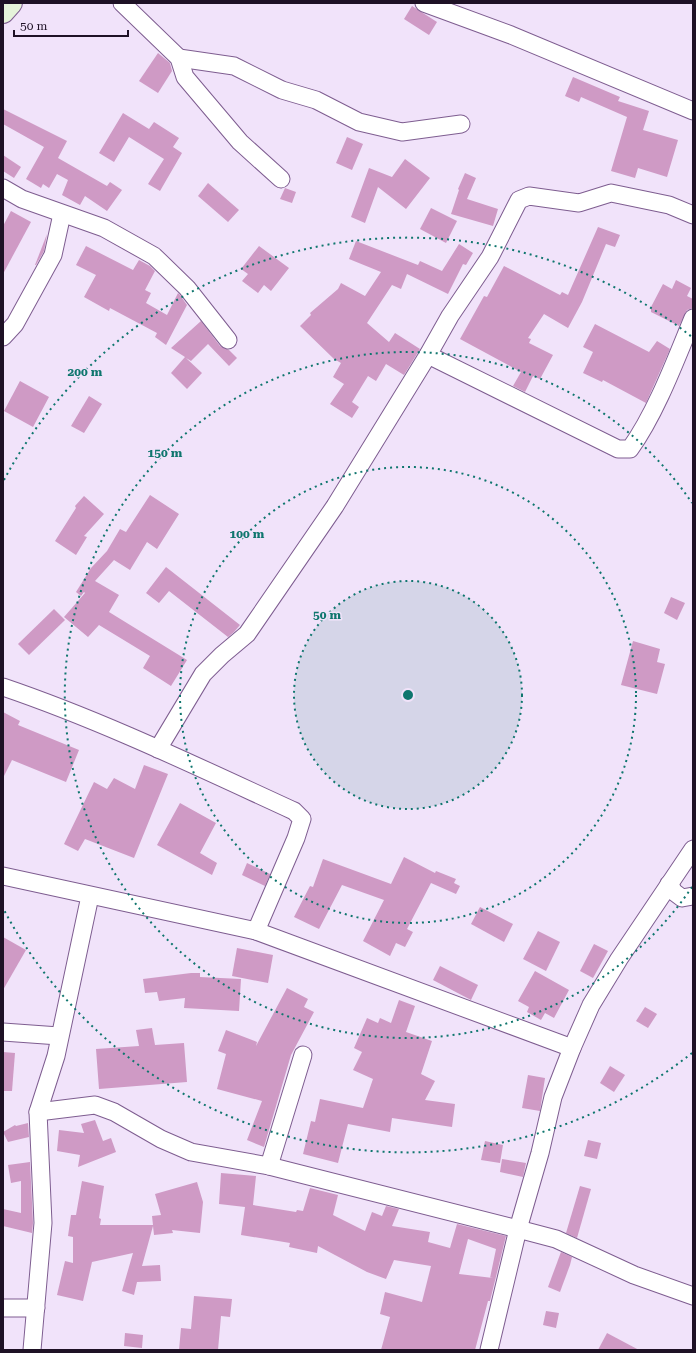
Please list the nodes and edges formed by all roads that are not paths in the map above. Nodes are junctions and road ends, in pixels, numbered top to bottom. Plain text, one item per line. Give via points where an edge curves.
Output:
1 (11, 3) edge
2 (122, 3) edge
3 (424, 3) edge
4 (3, 12) edge
5 (179, 58) junction
6 (693, 111) edge
7 (461, 124) dead end
8 (281, 179) dead end
9 (3, 188) edge
10 (62, 214) junction
11 (693, 215) edge
12 (693, 318) edge
13 (3, 337) edge
14 (228, 340) dead end
15 (428, 355) junction
16 (3, 687) edge
17 (158, 749) junction
18 (693, 849) edge
19 (3, 876) edge
20 (669, 884) junction
21 (90, 896) junction
22 (693, 896) edge
23 (256, 931) junction
24 (3, 1032) edge
25 (60, 1036) junction
26 (572, 1048) junction
27 (303, 1055) dead end
28 (38, 1112) junction
29 (269, 1166) junction
30 (518, 1228) junction
31 (693, 1296) edge
32 (3, 1308) edge
33 (36, 1308) junction
34 (32, 1350) edge
35 (489, 1350) edge

1 - 4 main road
2 - 5 street
3 - 6 street via 512,35
5 - 7 street via 234,66 282,90 316,100 359,122 402,132
5 - 8 street via 185,77 211,110 240,142
9 - 10 street
10 - 13 street via 53,255 15,324
10 - 14 street via 104,228 154,256 187,288
11 - 15 street via 669,205 611,193 579,203 529,196 519,200 490,257 450,316
12 - 15 street via 672,369 630,449 618,449
15 - 17 street via 335,506 247,634 203,674
16 - 17 street via 56,705
17 - 23 street via 294,811 302,819
18 - 20 street
19 - 21 street
20 - 22 street via 682,898
20 - 26 street via 591,1005
21 - 23 street
21 - 25 street
23 - 26 street
24 - 25 street
25 - 28 street
26 - 30 street via 553,1097
27 - 29 street
28 - 29 street via 95,1105 114,1112 161,1139 191,1152
28 - 33 street via 43,1222
29 - 30 street
30 - 31 street via 556,1239 634,1276
30 - 35 street
32 - 33 street
33 - 34 street

